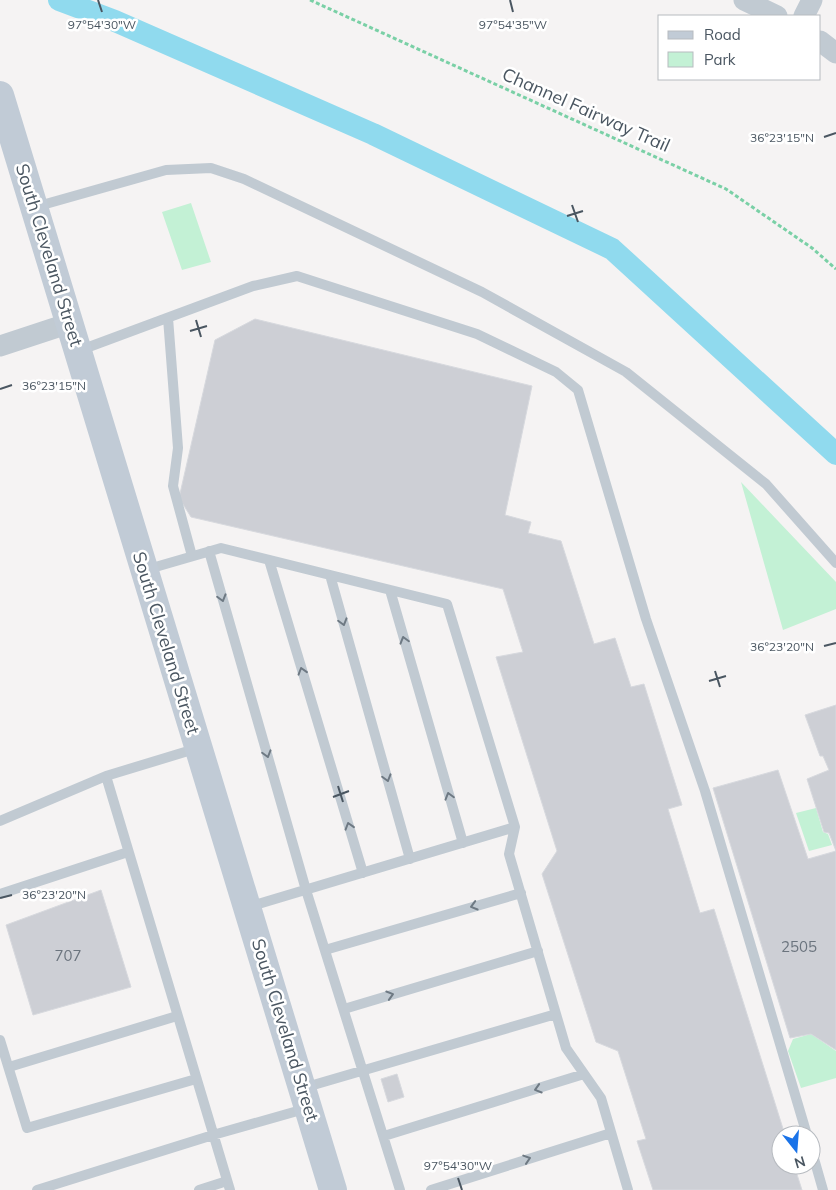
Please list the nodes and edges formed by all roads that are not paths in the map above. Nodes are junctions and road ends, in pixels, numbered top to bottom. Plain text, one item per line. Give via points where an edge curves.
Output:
1 (744, 0) edge
2 (812, 0) edge
3 (775, 15) edge
4 (804, 15) edge
5 (821, 42) edge
6 (836, 53) edge
7 (0, 95) edge
8 (34, 207) junction
9 (168, 318) junction
10 (70, 323) junction
11 (0, 346) edge
12 (78, 351) junction
13 (209, 552) junction
14 (192, 556) junction
15 (268, 560) junction
16 (836, 563) edge
17 (144, 570) junction
18 (330, 575) junction
19 (390, 590) junction
20 (198, 748) junction
21 (106, 776) junction
22 (0, 821) edge
23 (516, 827) junction
24 (463, 843) junction
25 (128, 852) junction
26 (410, 859) junction
27 (364, 873) junction
28 (306, 890) junction
29 (521, 893) junction
30 (0, 894) edge
31 (248, 908) junction
32 (325, 950) junction
33 (538, 951) junction
34 (344, 1009) junction
35 (556, 1014) junction
36 (177, 1016) junction
37 (0, 1040) edge
38 (8, 1067) junction
39 (363, 1071) junction
40 (584, 1074) junction
41 (196, 1079) junction
42 (306, 1098) junction
43 (804, 1125) edge
44 (611, 1133) junction
45 (213, 1135) junction
46 (384, 1136) junction
47 (819, 1175) edge
48 (228, 1186) edge
49 (52, 1188) edge
50 (36, 1190) edge
51 (199, 1190) edge
52 (333, 1190) edge
53 (400, 1190) edge
54 (431, 1190) edge
55 (628, 1190) edge
56 (823, 1190) edge

1 - 3 street
2 - 4 street
5 - 6 street
7 - 8 street, South Cleveland Street
8 - 10 street, South Cleveland Street
8 - 16 lane via 166,170 211,168 244,179 482,292 626,372 766,484
9 - 12 lane
9 - 14 lane via 178,448 173,486
9 - 43 lane via 253,286 297,276 477,334 556,372 578,390 646,619 705,791
10 - 11 street
10 - 12 street, South Cleveland Street
12 - 17 street, South Cleveland Street
13 - 14 lane
13 - 15 lane via 221,548
13 -> 28 lane
14 - 17 lane
15 - 18 lane
27 -> 15 lane
17 - 20 street, South Cleveland Street
18 - 19 lane
18 -> 26 lane
19 - 23 lane via 446,604
24 -> 19 lane
20 - 21 lane
20 - 31 street, South Cleveland Street
21 - 22 lane
21 - 25 lane
23 - 24 lane
23 - 29 lane via 509,854
24 - 26 lane
25 - 30 lane
25 - 36 lane
26 - 27 lane
27 - 28 lane
28 - 31 lane
28 - 32 lane
29 -> 32 lane
29 - 33 lane
31 - 42 street, South Cleveland Street
32 - 34 lane
34 -> 33 lane
33 - 35 lane
34 - 39 lane
35 - 39 lane
35 - 40 lane via 566,1048
36 - 38 lane
36 - 41 lane
37 - 38 lane
38 - 41 lane via 27,1128
39 - 42 lane
39 - 46 lane
40 - 44 lane via 601,1098
40 -> 46 lane
41 - 45 lane
42 - 45 lane
42 - 52 street, South Cleveland Street
54 -> 44 lane
44 - 55 lane
45 - 48 lane
45 - 49 lane
46 - 53 lane
47 - 56 lane
48 - 51 lane
49 - 50 lane

